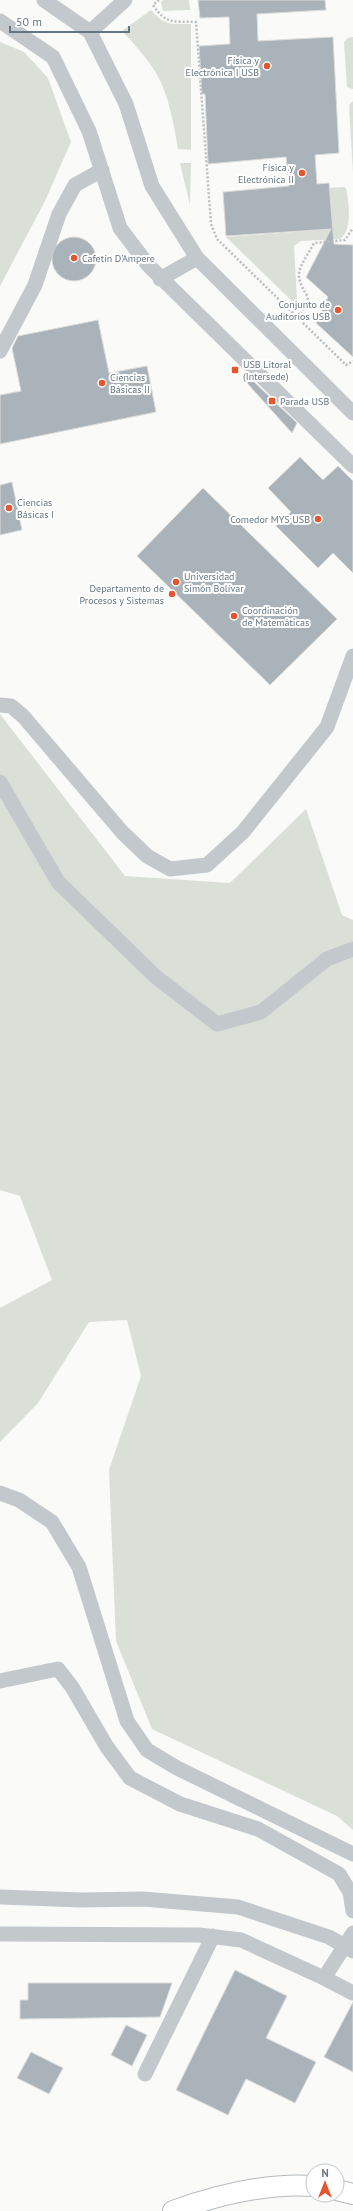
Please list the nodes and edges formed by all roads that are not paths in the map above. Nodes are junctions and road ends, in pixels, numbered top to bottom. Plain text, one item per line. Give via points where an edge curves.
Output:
1 (44, 0) edge
2 (125, 0) edge
3 (0, 21) edge
4 (90, 32) junction
5 (102, 170) junction
6 (197, 258) junction
7 (160, 278) junction
8 (0, 351) edge
9 (353, 413) edge
10 (353, 466) edge
11 (353, 656) edge
12 (0, 705) edge
13 (0, 782) edge
14 (353, 949) edge
15 (0, 1493) edge
16 (0, 1681) edge
17 (353, 1854) edge
18 (0, 1897) edge
19 (353, 1911) edge
20 (353, 1933) edge
21 (0, 1934) edge
22 (213, 1936) junction
23 (349, 1949) edge
24 (324, 1978) junction
25 (353, 1993) edge
26 (145, 2074) dead end
27 (305, 2186) edge
28 (172, 2211) edge

1 - 4 lane
2 - 4 lane
3 - 5 lane via 53,57 89,131
4 - 6 lane via 126,104 152,186
5 - 7 lane via 120,228
5 - 8 lane via 75,185 59,214 35,285
6 - 7 lane
6 - 9 lane
7 - 10 lane
11 - 12 lane via 327,727 243,832 207,865 170,869 147,856 122,832 23,716 11,706
13 - 14 lane via 58,882 156,977 217,1024 261,1012 327,959
15 - 17 lane via 19,1500 52,1522 75,1560 127,1722 148,1750 177,1768
16 - 19 lane via 58,1670 72,1687 107,1747 130,1778 180,1804 258,1829 339,1874 350,1892
18 - 23 lane via 143,1899 238,1907 329,1937
20 - 23 lane
21 - 22 lane
22 - 24 lane via 241,1940
22 - 26 lane
23 - 24 lane
24 - 25 lane
27 - 28 main road via 257,2189 222,2195

